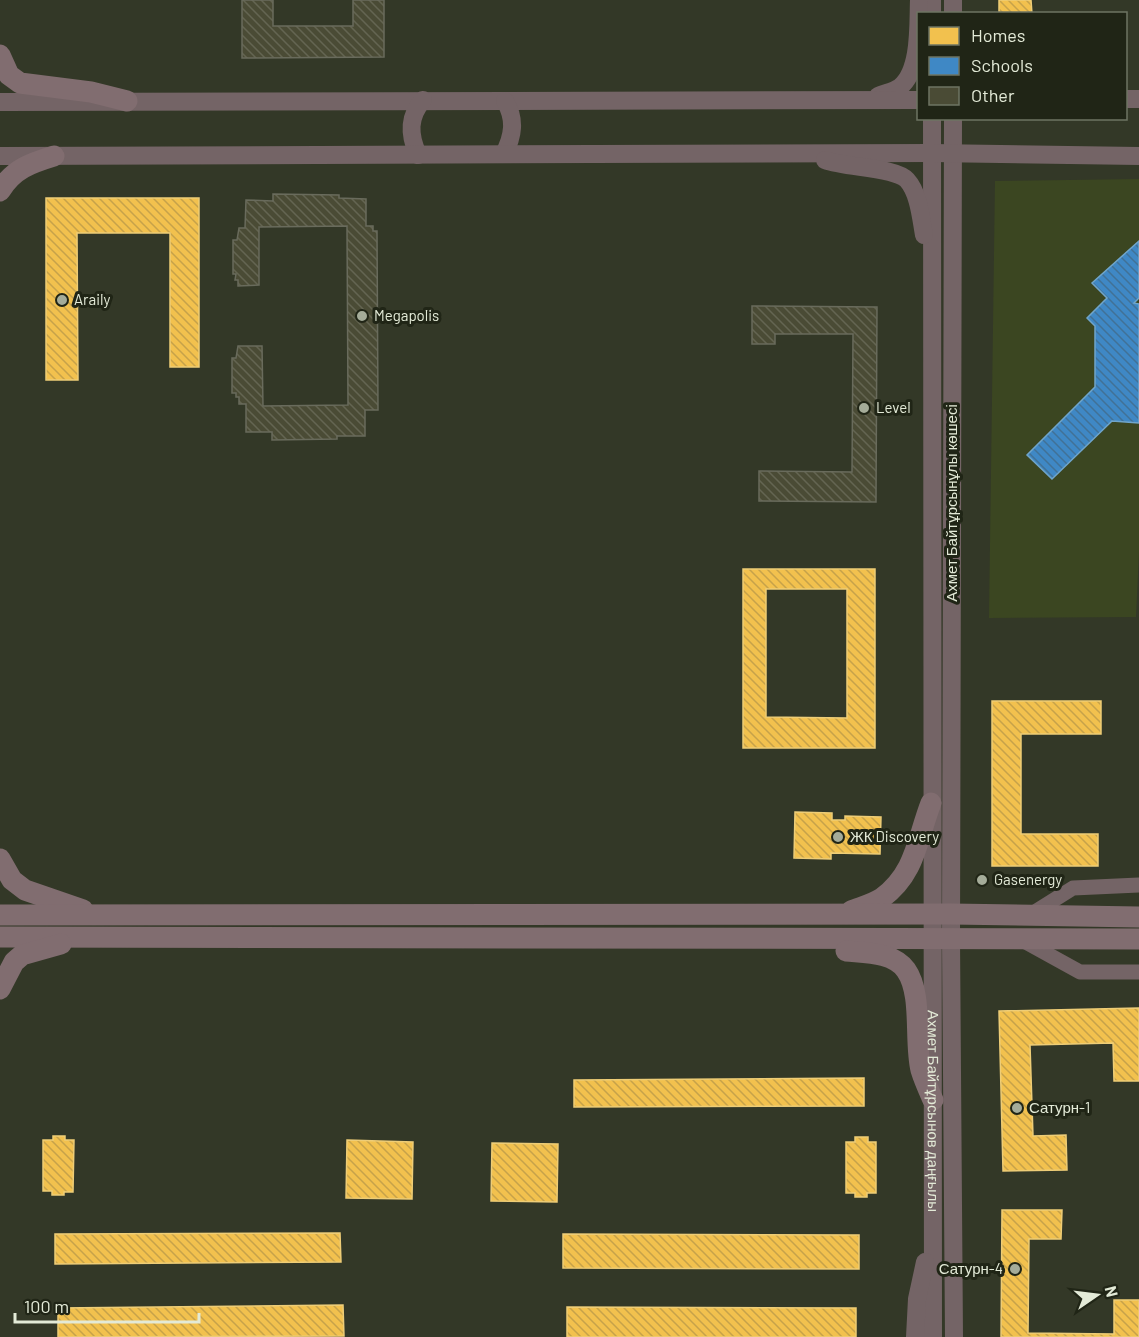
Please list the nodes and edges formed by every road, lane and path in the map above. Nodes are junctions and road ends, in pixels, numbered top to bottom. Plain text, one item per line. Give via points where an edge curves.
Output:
1 (917, 53) edge
2 (0, 55) edge
3 (423, 100) junction
4 (867, 100) junction
5 (917, 100) edge
6 (127, 101) junction
7 (505, 101) junction
8 (0, 102) edge
9 (932, 120) edge
10 (953, 120) edge
11 (932, 153) junction
12 (418, 154) junction
13 (504, 154) junction
14 (808, 154) junction
15 (953, 154) junction
16 (0, 156) edge
17 (54, 156) junction
18 (1139, 156) edge
19 (0, 191) edge
20 (932, 275) junction
21 (931, 803) junction
22 (0, 859) edge
23 (1139, 885) edge
24 (931, 886) joint
25 (951, 887) joint
26 (941, 914) junction
27 (0, 915) edge
28 (95, 915) junction
29 (842, 915) junction
30 (1027, 916) junction
31 (1139, 917) edge
32 (0, 937) edge
33 (78, 937) junction
34 (784, 938) junction
35 (942, 939) junction
36 (1019, 939) junction
37 (1139, 939) edge
38 (1139, 972) edge
39 (0, 989) edge
40 (933, 1100) junction
41 (933, 1228) junction
42 (915, 1337) edge
43 (933, 1337) edge
44 (954, 1337) edge

1 - 4 street via 901,87
2 - 6 main road via 9,75 20,83
3 - 6 street
3 - 7 street
3 - 12 street via 411,118
4 - 5 street
4 - 7 street
6 - 8 street
7 - 13 street via 513,129
9 - 11 street, Ахмет Байтұрсынұлы көшесі
10 - 15 street, Ахмет Байтұрсынұлы көшесі
11 - 14 street
11 - 15 street
11 - 20 street, Ахмет Байтұрсынұлы көшесі
12 - 13 street
12 - 17 street
13 - 14 street
14 - 20 street via 836,164 896,173 908,180 921,216
15 - 18 street
15 - 25 street, Ахмет Байтұрсынұлы көшесі
16 - 17 street
17 - 19 main road via 16,171
20 - 21 street, Ахмет Байтұрсынұлы көшесі
21 - 24 street, Ахмет Байтұрсынұлы көшесі
21 - 29 main road via 904,878 880,899
22 - 28 main road via 12,880 25,890
23 - 30 street via 1073,888
24 - 26 street, Ахмет Байтұрсынов даңғылы
25 - 26 street, Ахмет Байтұрсынов даңғылы
26 - 29 main road
26 - 30 main road
26 - 35 street, Ахмет Байтұрсынов даңғылы
27 - 28 main road
28 - 29 main road
30 - 31 main road
32 - 33 main road
33 - 34 main road
33 - 39 main road via 22,955
34 - 35 main road
34 - 40 main road via 819,950 874,953 893,959 906,969 913,985 921,1070
35 - 36 main road
35 - 40 street, Ахмет Байтұрсынов даңғылы
35 - 44 street, Ахмет Байтұрсынов даңғылы
36 - 37 main road
36 - 38 street via 1080,972
40 - 41 street, Ахмет Байтұрсынов даңғылы
41 - 42 street via 917,1299
41 - 43 street, Ахмет Байтұрсынов даңғылы

